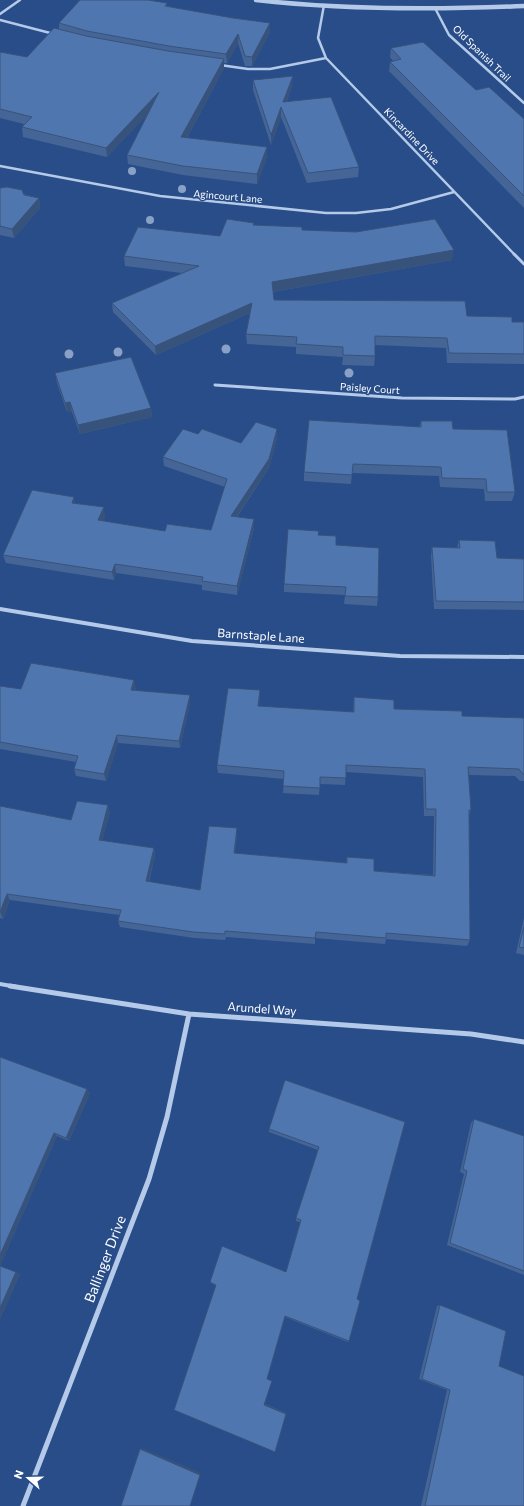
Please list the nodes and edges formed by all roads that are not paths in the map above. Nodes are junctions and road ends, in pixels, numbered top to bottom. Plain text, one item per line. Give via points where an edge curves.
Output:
1 (20, 0) edge
2 (256, 0) edge
3 (324, 6) junction
4 (524, 6) edge
5 (436, 10) junction
6 (0, 14) edge
7 (0, 20) edge
8 (59, 35) edge
9 (326, 58) junction
10 (216, 65) edge
11 (524, 103) edge
12 (0, 166) edge
13 (454, 192) junction
14 (524, 264) edge
15 (215, 385) dead end
16 (524, 398) edge
17 (0, 609) edge
18 (524, 657) edge
19 (0, 984) edge
20 (190, 1014) junction
21 (524, 1042) edge
22 (23, 1506) edge

1 - 6 street
2 - 3 street
3 - 5 street
3 - 9 street, Kincardine Drive via 318,38
4 - 5 street
5 - 11 street, Old Spanish Trail via 449,35
7 - 8 street
9 - 10 street via 270,69
9 - 13 street, Kincardine Drive
12 - 13 street, Agincourt Lane via 160,196 326,213 391,209
13 - 14 street, Kincardine Drive
15 - 16 street, Paisley Court via 402,398
17 - 18 street, Barnstaple Lane via 192,641 400,656
19 - 20 street, Arundel Way
20 - 21 street, Arundel Way via 471,1034
20 - 22 street, Ballinger Drive via 167,1117 149,1179

